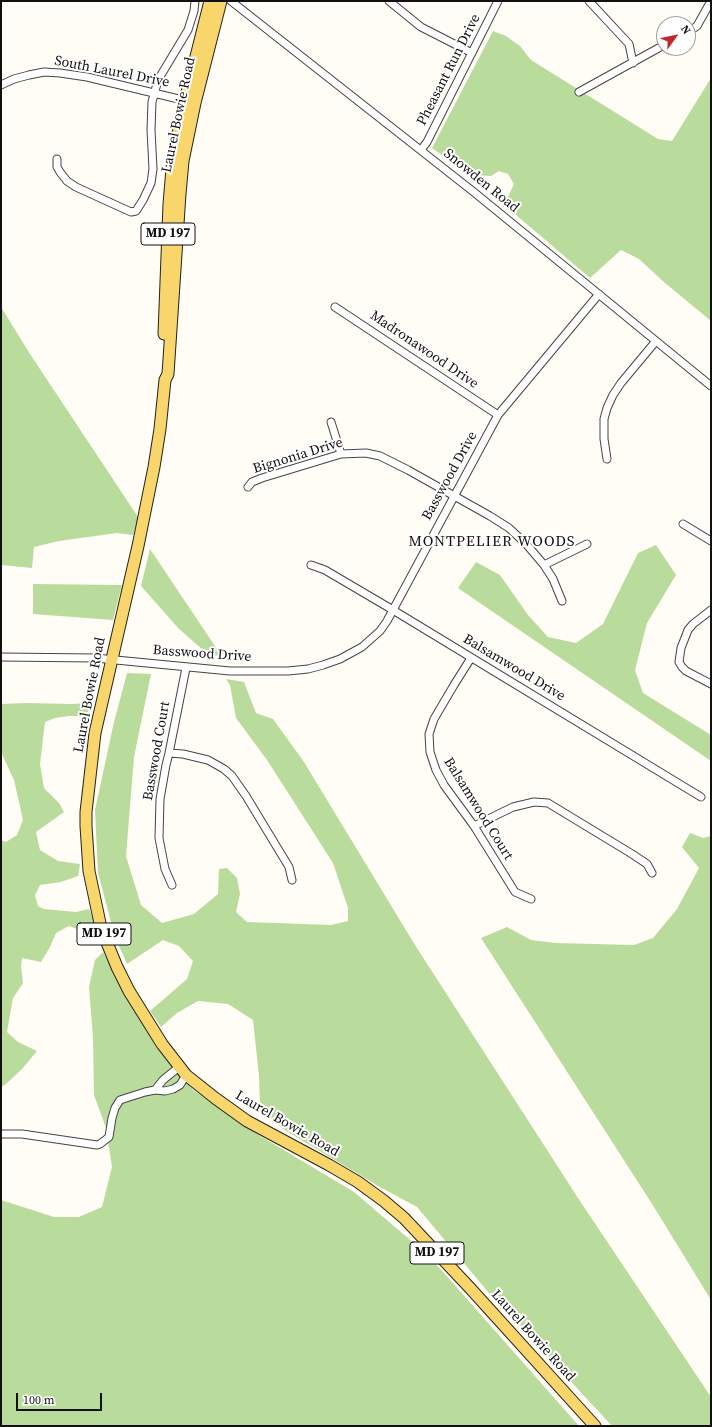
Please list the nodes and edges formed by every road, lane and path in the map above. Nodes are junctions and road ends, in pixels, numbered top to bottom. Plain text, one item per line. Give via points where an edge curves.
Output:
1 (195, 1) edge
2 (210, 1) edge
3 (221, 1) edge
4 (231, 1) edge
5 (389, 1) edge
6 (498, 1) edge
7 (589, 1) edge
8 (711, 1) edge
9 (696, 27) edge
10 (656, 49) edge
11 (472, 53) junction
12 (633, 62) junction
13 (1, 85) edge
14 (579, 92) dead end
15 (154, 93) junction
16 (190, 101) junction
17 (421, 150) junction
18 (57, 159) dead end
19 (599, 294) junction
20 (334, 306) dead end
21 (656, 341) junction
22 (711, 386) edge
23 (498, 415) junction
24 (331, 422) dead end
25 (341, 454) junction
26 (607, 459) dead end
27 (248, 487) dead end
28 (454, 497) junction
29 (683, 524) dead end
30 (711, 541) edge
31 (587, 544) dead end
32 (310, 565) dead end
33 (544, 565) junction
34 (562, 601) dead end
35 (393, 610) junction
36 (711, 610) edge
37 (1, 657) edge
38 (471, 658) junction
39 (111, 660) junction
40 (186, 668) junction
41 (711, 684) edge
42 (169, 753) junction
43 (701, 797) dead end
44 (474, 826) junction
45 (652, 873) dead end
46 (292, 880) dead end
47 (172, 885) dead end
48 (531, 899) dead end
49 (183, 1071) junction
50 (155, 1090) junction
51 (1, 1134) edge
52 (595, 1426) edge

1 - 15 street via 188,30 158,80
2 - 16 main road, Laurel Bowie Road / MD 197
3 - 16 main road, Laurel Bowie Road / MD 197
4 - 17 street, Snowden Road
5 - 11 street via 421,27
6 - 11 street, Pheasant Run Drive
7 - 12 street via 629,44
8 - 9 street
10 - 12 street
11 - 17 street, Pheasant Run Drive
12 - 14 street
13 - 15 street, South Laurel Drive via 29,75 51,72 87,77
15 - 16 street, South Laurel Drive
15 - 18 street via 151,183 136,211 131,212 76,187 60,172
16 - 39 main road, Laurel Bowie Road / MD 197 via 182,174 168,374 165,380 153,474
17 - 19 street, Snowden Road
19 - 21 street, Snowden Road
19 - 23 street, Basswood Drive
20 - 23 street, Madronawood Drive
21 - 22 street, Snowden Road
21 - 26 street via 621,383 607,408 604,419
23 - 28 street, Basswood Drive
24 - 25 street
25 - 27 street, Bignonia Drive via 262,478 252,482
25 - 28 street, Bignonia Drive via 366,453 380,456
28 - 33 street, Bignonia Drive via 509,528
28 - 35 street, Basswood Drive
29 - 30 street
31 - 33 street
32 - 35 street, Balsamwood Drive via 325,570
33 - 34 street, Bignonia Drive
35 - 38 street, Balsamwood Drive
35 - 40 street, Basswood Drive via 373,638 350,654 323,665 288,671
36 - 41 street via 688,630 679,662 686,671
37 - 39 street, Basswood Drive
38 - 43 street, Balsamwood Drive
38 - 44 street, Balsamwood Court via 434,720 429,744 436,770 444,785
39 - 40 street, Basswood Drive
39 - 49 main road, Laurel Bowie Road / MD 197 via 95,733 88,791 86,812 89,871 101,928 117,967 146,1019
40 - 42 street, Basswood Court
42 - 46 street via 208,760 232,776 289,867
42 - 47 street, Basswood Court via 160,799 159,838 165,869
44 - 45 street via 513,807 534,802 548,803 647,864
44 - 48 street, Balsamwood Court via 515,892
49 - 50 street via 163,1080
49 - 50 street via 180,1085 165,1091
49 - 52 main road, Laurel Bowie Road / MD 197 via 214,1098 247,1121 358,1182 404,1218
50 - 51 street via 120,1100 113,1113 109,1137 100,1144 22,1134

